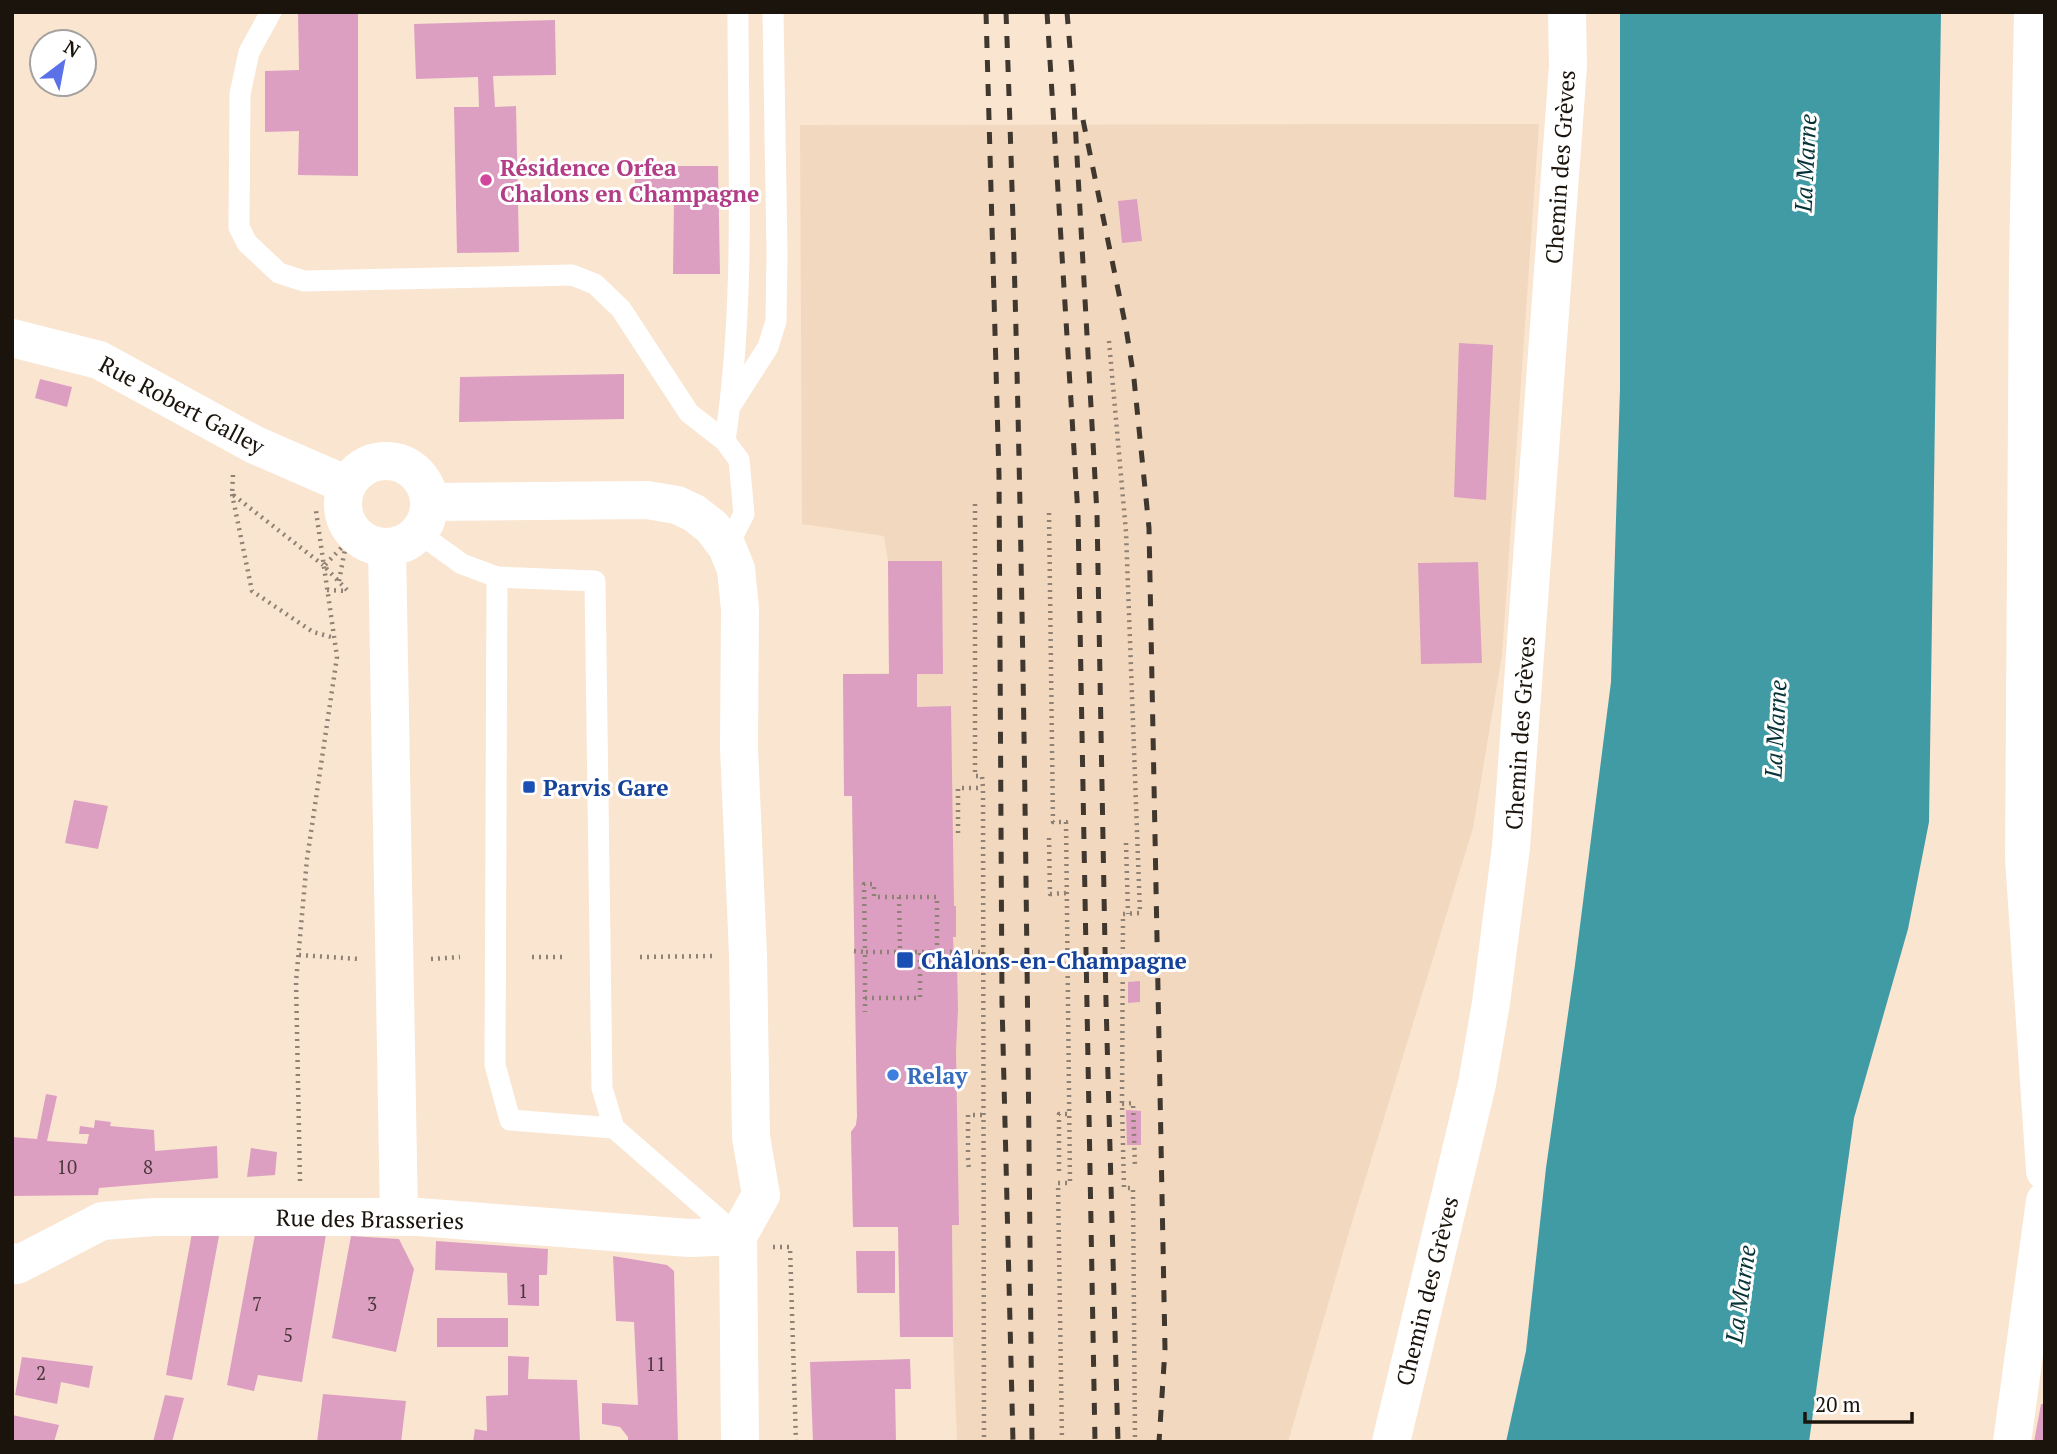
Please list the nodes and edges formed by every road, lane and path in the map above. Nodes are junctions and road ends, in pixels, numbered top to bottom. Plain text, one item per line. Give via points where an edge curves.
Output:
1 (271, 12) edge
2 (738, 12) edge
3 (773, 12) edge
4 (1567, 12) edge
5 (2034, 12) edge
6 (2036, 263) edge
7 (12, 338) edge
8 (1109, 341) dead end
9 (730, 407) junction
10 (725, 441) junction
11 (233, 465) dead end
12 (232, 494) junction
13 (331, 494) junction
14 (975, 504) dead end
15 (1049, 513) dead end
16 (412, 527) junction
17 (727, 547) junction
18 (324, 566) junction
19 (497, 577) junction
20 (339, 581) junction
21 (348, 592) dead end
22 (335, 638) junction
23 (983, 788) junction
24 (958, 833) dead end
25 (1049, 838) dead end
26 (1126, 843) dead end
27 (1067, 893) junction
28 (899, 897) junction
29 (1128, 914) junction
30 (854, 951) dead end
31 (865, 952) junction
32 (900, 952) junction
33 (920, 952) junction
34 (937, 952) junction
35 (983, 952) junction
36 (299, 955) junction
37 (715, 956) dead end
38 (460, 957) dead end
39 (532, 957) dead end
40 (567, 957) dead end
41 (640, 957) dead end
42 (368, 959) dead end
43 (424, 959) dead end
44 (865, 998) junction
45 (865, 1012) dead end
46 (1122, 1104) junction
47 (1070, 1114) junction
48 (983, 1115) junction
49 (614, 1128) junction
50 (1135, 1168) dead end
51 (969, 1171) dead end
52 (1059, 1171) dead end
53 (2045, 1171) edge
54 (300, 1187) dead end
55 (2045, 1201) edge
56 (399, 1217) junction
57 (738, 1236) junction
58 (14, 1271) edge
59 (740, 1442) edge
60 (984, 1442) edge
61 (1062, 1442) edge
62 (1135, 1442) edge
63 (1391, 1442) edge
64 (2012, 1442) edge

1 - 10 lane via 249,52 240,94 239,227 247,243 279,273 304,281 572,275 595,284 621,309 689,413
2 - 9 lane via 738,309
3 - 9 lane via 776,321 768,347
4 - 63 street, Chemin des Grèves via 1568,66 1511,847 1477,1084
5 - 6 street
6 - 53 street via 2024,858
7 - 13 street, Rue Robert Galley via 99,360 255,445
8 - 29 path via 1126,532 1140,913
9 - 10 lane
10 - 17 lane via 739,460 744,514
11 - 12 path
12 - 18 path
12 - 22 path via 252,591 313,632
13 - 16 street via 343,506 349,527 365,542
13 - 16 street via 358,470 375,462 394,461 412,469 425,483
13 - 18 path
14 - 23 path via 975,776 982,776
15 - 27 path via 1053,822 1066,822
16 - 17 street via 647,500 694,513
16 - 19 lane via 462,564
16 - 56 street
17 - 57 street via 736,569 740,609 739,748 751,1137 761,1195
18 - 20 path
18 - 20 path via 346,543
18 - 22 path
19 - 49 lane via 595,580 602,1088
19 - 49 lane via 495,1065 510,1120
20 - 21 path
22 - 36 path via 337,657 307,859
23 - 24 path via 958,788
23 - 35 path
25 - 27 path via 1050,894
26 - 29 path
27 - 47 path
28 - 31 path via 874,897 874,884 864,884
28 - 32 path
28 - 34 path via 937,897
29 - 46 path via 1123,914
30 - 31 path
31 - 32 path
31 - 44 path
32 - 33 path
33 - 34 path
33 - 44 path via 920,998
34 - 35 path
35 - 48 path
36 - 42 path
36 - 54 path
37 - 41 path
38 - 43 path
39 - 40 path
44 - 45 path
46 - 50 path via 1133,1103
46 - 62 path via 1124,1188 1133,1188
47 - 52 path via 1059,1114
47 - 61 path via 1070,1183 1058,1183
48 - 51 path via 968,1115
48 - 60 path
49 - 57 lane
55 - 64 street
56 - 57 street, Rue des Brasseries via 689,1238
56 - 58 street, Rue des Brasseries via 102,1221
57 - 59 street

